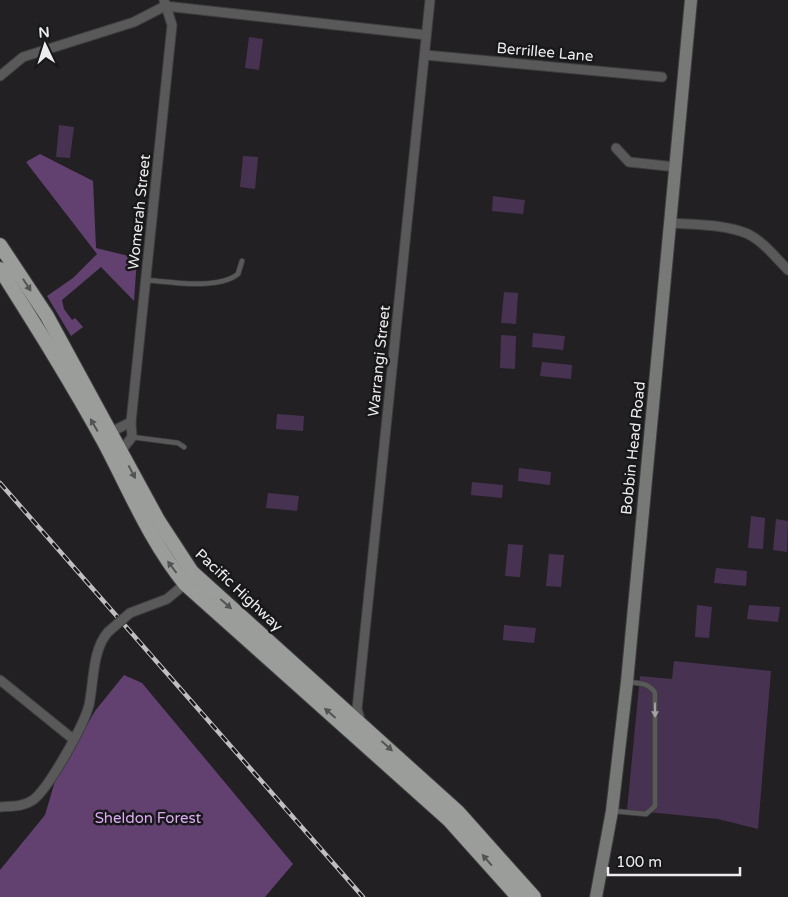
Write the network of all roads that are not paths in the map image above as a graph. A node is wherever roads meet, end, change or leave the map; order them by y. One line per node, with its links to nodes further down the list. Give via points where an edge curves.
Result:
1 (430, 0): 4 (street, Warrangi Street)
2 (691, 0): 9 (main road, Bobbin Head Road)
3 (164, 3): 4 (street); 6 (street, via 134,22 23,57); 15 (street, Womerah Street, via 172,25)
4 (426, 35): 5 (street, Warrangi Street)
5 (425, 55): 7 (street, Berrillee Lane); 24 (street, Warrangi Street, via 358,709)
6 (0, 76)
7 (662, 77)
8 (616, 148): 9 (street, via 629,162)
9 (676, 167): 10 (main road, Bobbin Head Road)
10 (671, 223): 14 (street, via 747,234 767,248); 23 (main road, Bobbin Head Road)
11 (0, 244): 17 (highway, Pacific Highway, one-way to 17, via 47,316)
12 (242, 261): 15 (lane, via 238,274 226,281)
13 (0, 269): 21 (highway, Pacific Highway, one-way to 13, via 146,526 104,442 36,324)
14 (788, 270)
15 (146, 280): 16 (street, Womerah Street)
16 (131, 422): 17 (street); 18 (street, Womerah Street)
17 (111, 432): 20 (highway, Pacific Highway)
18 (132, 437): 19 (lane, via 178,443); 20 (street)
19 (184, 447)
20 (121, 451): 24 (highway, Pacific Highway, one-way to 24, via 158,520 192,572)
21 (185, 584): 25 (street, bridge, via 167,599 130,613 108,632 99,645 84,722); 28 (highway, Pacific Highway, one-way to 21, via 449,820)
22 (0, 680): 25 (street)
23 (627, 682): 27 (main road, Bobbin Head Road); 27 (lane, one-way to 27, via 644,684 655,693 656,806 646,814)
24 (361, 724): 29 (highway, Pacific Highway, one-way to 29, via 458,812)
25 (73, 739): 26 (street, via 40,793 25,804)
26 (0, 807)
27 (612, 811): 30 (main road, Bobbin Head Road)
28 (518, 897)
29 (534, 897)
30 (596, 897)

